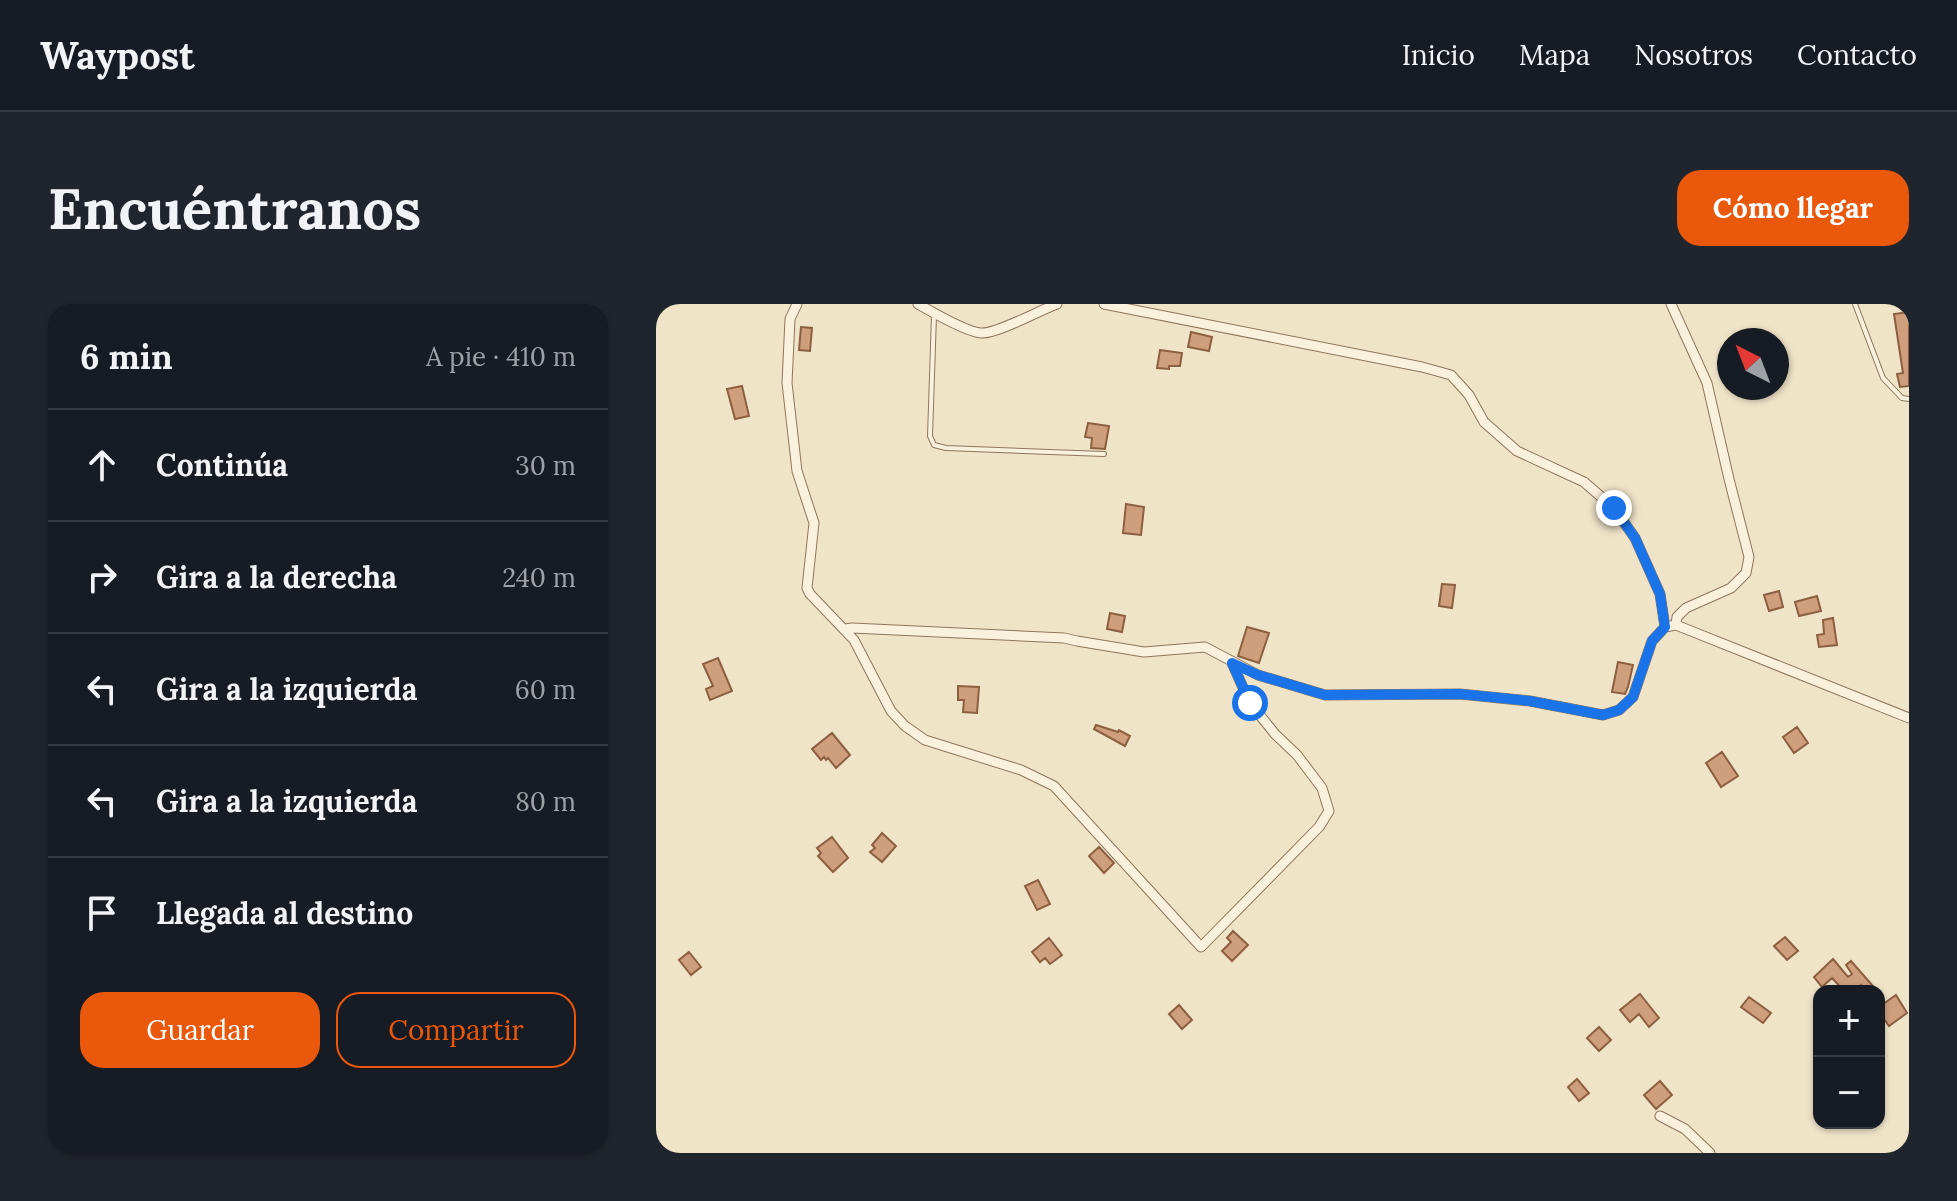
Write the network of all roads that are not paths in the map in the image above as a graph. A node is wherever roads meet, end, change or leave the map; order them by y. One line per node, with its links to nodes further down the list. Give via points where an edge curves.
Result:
1 (797, 304): 12 (street, via 790,319 787,383 797,471 814,523 807,588)
2 (918, 304): 7 (street)
3 (1057, 304): 7 (street, via 981,333)
4 (1104, 304): 11 (street, via 1451,375 1484,422 1517,451 1584,482 1614,508 1635,538 1660,594)
5 (1671, 304): 10 (street, via 1707,383 1749,557 1746,573 1731,588 1686,608)
6 (1855, 304): 8 (lane, via 1883,378)
7 (934, 313): 9 (lane, via 934,445)
8 (1909, 399)
9 (1104, 454)
10 (1676, 625): 11 (street); 14 (street)
11 (1665, 627): 13 (street, via 1652,641 1633,697 1603,715 1460,694 1325,695)
12 (845, 629): 13 (street, via 1064,638 1144,652 1205,647); 13 (street, via 891,711 905,726 925,740 1054,786 1201,947 1329,811 1322,788 1250,703)
13 (1232, 663)
14 (1909, 718)
15 (1660, 1116): 16 (street, via 1685,1129)
16 (1710, 1153)

